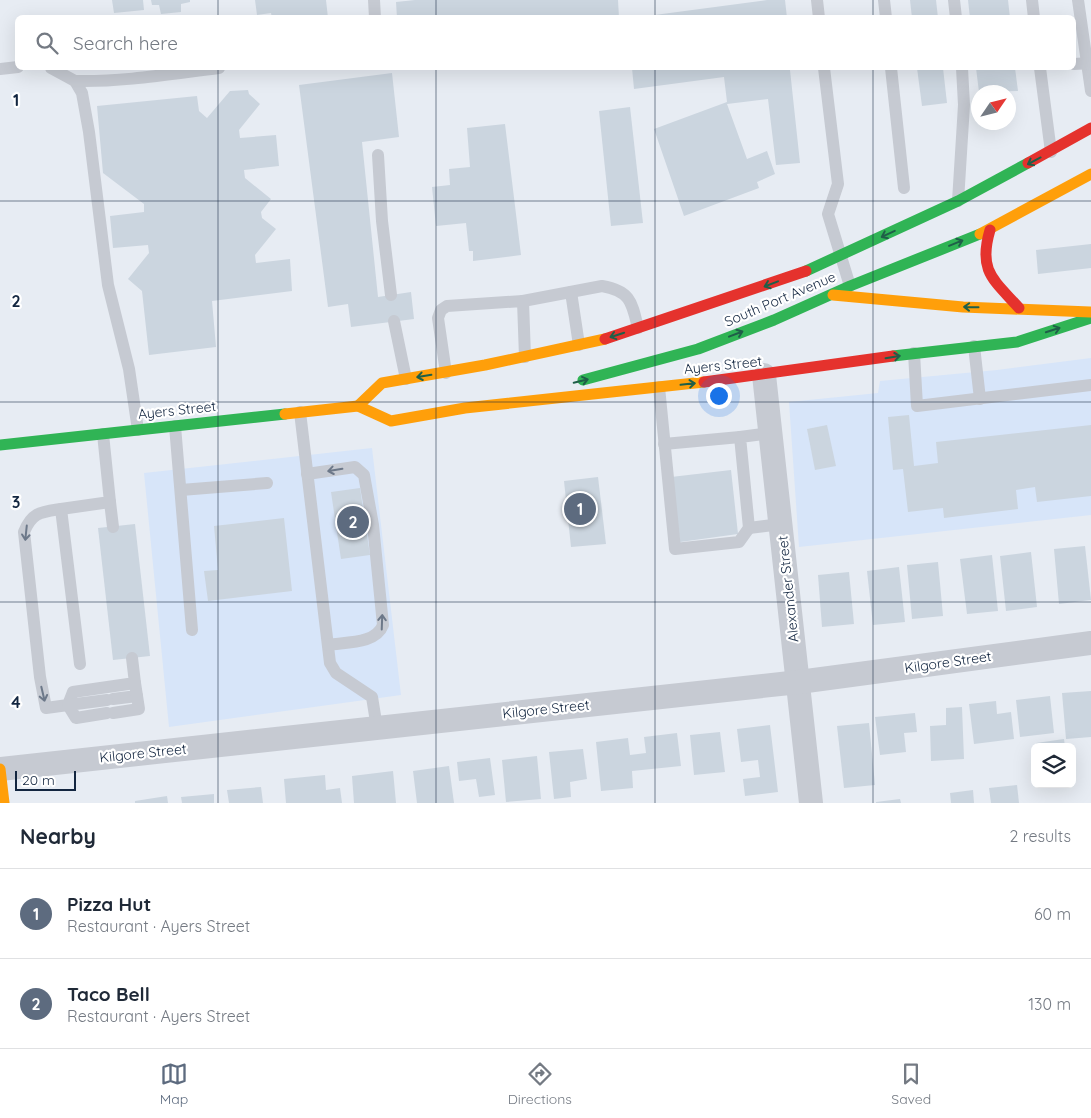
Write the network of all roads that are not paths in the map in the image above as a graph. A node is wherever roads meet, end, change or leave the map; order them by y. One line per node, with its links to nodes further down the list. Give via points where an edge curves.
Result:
1 (374, 0): 7 (lane)
2 (816, 0): 8 (lane)
3 (884, 0): 9 (lane)
4 (954, 0): 10 (lane)
5 (1032, 0): 11 (lane)
6 (1078, 0): 12 (lane)
7 (375, 15)
8 (818, 15)
9 (886, 15)
10 (956, 15)
11 (1034, 15)
12 (1090, 63): 13 (lane); 23 (lane)
13 (1076, 64)
14 (15, 66): 15 (lane)
15 (0, 69)
16 (55, 70): 22 (lane)
17 (206, 70): 22 (lane, via 111,82)
18 (824, 70): 31 (lane, via 838,184 828,214)
19 (891, 70): 28 (lane)
20 (962, 70): 29 (lane, via 964,105)
21 (1040, 70): 25 (lane)
22 (75, 81): 56 (lane, via 82,93 108,285 130,369)
23 (1091, 91)
24 (1091, 128): 25 (main road, South Port Avenue)
25 (1052, 152): 29 (main road, South Port Avenue, one-way to 29)
26 (378, 155): 35 (lane)
27 (1091, 174): 30 (main road, South Port Avenue)
28 (904, 188)
29 (958, 202): 31 (main road, South Port Avenue, one-way to 31)
30 (990, 230): 32 (main road, South Port Avenue, one-way to 30); 37 (main road, via 984,264)
31 (841, 256): 32 (lane); 41 (main road, South Port Avenue, one-way to 41, via 763,288)
32 (850, 286): 34 (main road, South Port Avenue)
33 (571, 292): 36 (lane); 41 (lane, via 602,286 615,288 632,304); 42 (lane)
34 (830, 294): 37 (main road, one-way to 34, via 963,307); 53 (main road, South Port Avenue, one-way to 34, via 698,349)
35 (391, 295)
36 (523, 301): 45 (lane); 46 (lane, via 448,306 441,310 438,318)
37 (1019, 308): 38 (main road)
38 (1091, 312)
39 (1091, 318): 43 (main road, Ayers Street, one-way to 39, via 1017,342)
40 (394, 321): 48 (lane)
41 (638, 328): 42 (main road, one-way to 42)
42 (578, 346): 45 (main road)
43 (974, 346): 44 (main road, Ayers Street); 51 (lane)
44 (914, 353): 47 (main road, Ayers Street, one-way to 44); 51 (lane, via 917,406)
45 (525, 357): 46 (main road)
46 (446, 373): 48 (main road, one-way to 48)
47 (764, 375): 50 (main road, Ayers Street, one-way to 47); 57 (street, Alexander Street)
48 (406, 379): 52 (main road, via 382,382)
49 (1091, 385): 51 (lane)
50 (659, 387): 53 (main road, Ayers Street); 60 (lane)
51 (980, 399)
52 (358, 406): 53 (main road, Ayers Street, via 391,421); 54 (main road, Ayers Street)
53 (465, 408)
54 (300, 412): 55 (main road, Ayers Street); 62 (lane)
55 (175, 426): 56 (main road, Ayers Street); 64 (lane)
56 (138, 430): 58 (main road, Ayers Street)
57 (771, 433): 59 (lane); 67 (street, Alexander Street)
58 (103, 434): 61 (main road, Ayers Street); 65 (lane)
59 (740, 437): 60 (lane); 69 (lane)
60 (664, 444): 69 (lane, via 675,549 739,542)
61 (0, 445)
62 (307, 474): 72 (lane); 72 (lane, one-way to 62, via 372,638 380,633 383,625 373,525 364,475 355,467)
63 (267, 482): 64 (lane)
64 (180, 490): 70 (lane)
65 (110, 502): 66 (lane); 68 (lane)
66 (61, 509): 74 (lane); 78 (lane, one-way to 78, via 41,512 29,520 24,532 46,708)
67 (781, 524): 69 (lane); 75 (street, Alexander Street)
68 (113, 527)
69 (749, 528)
70 (192, 630)
71 (1091, 643): 75 (street, Kilgore Street)
72 (328, 645): 79 (lane, via 330,663 336,673 372,697)
73 (132, 658): 76 (lane)
74 (80, 664)
75 (799, 682): 79 (street, Kilgore Street); 82 (street, Alexander Street)
76 (135, 683): 77 (lane); 78 (lane, via 73,692)
77 (137, 696): 78 (lane); 78 (lane, via 140,709 76,718)
78 (68, 705)
79 (377, 728): 80 (street, Kilgore Street)
80 (0, 769): 81 (main road)
81 (4, 803)
82 (811, 803)

